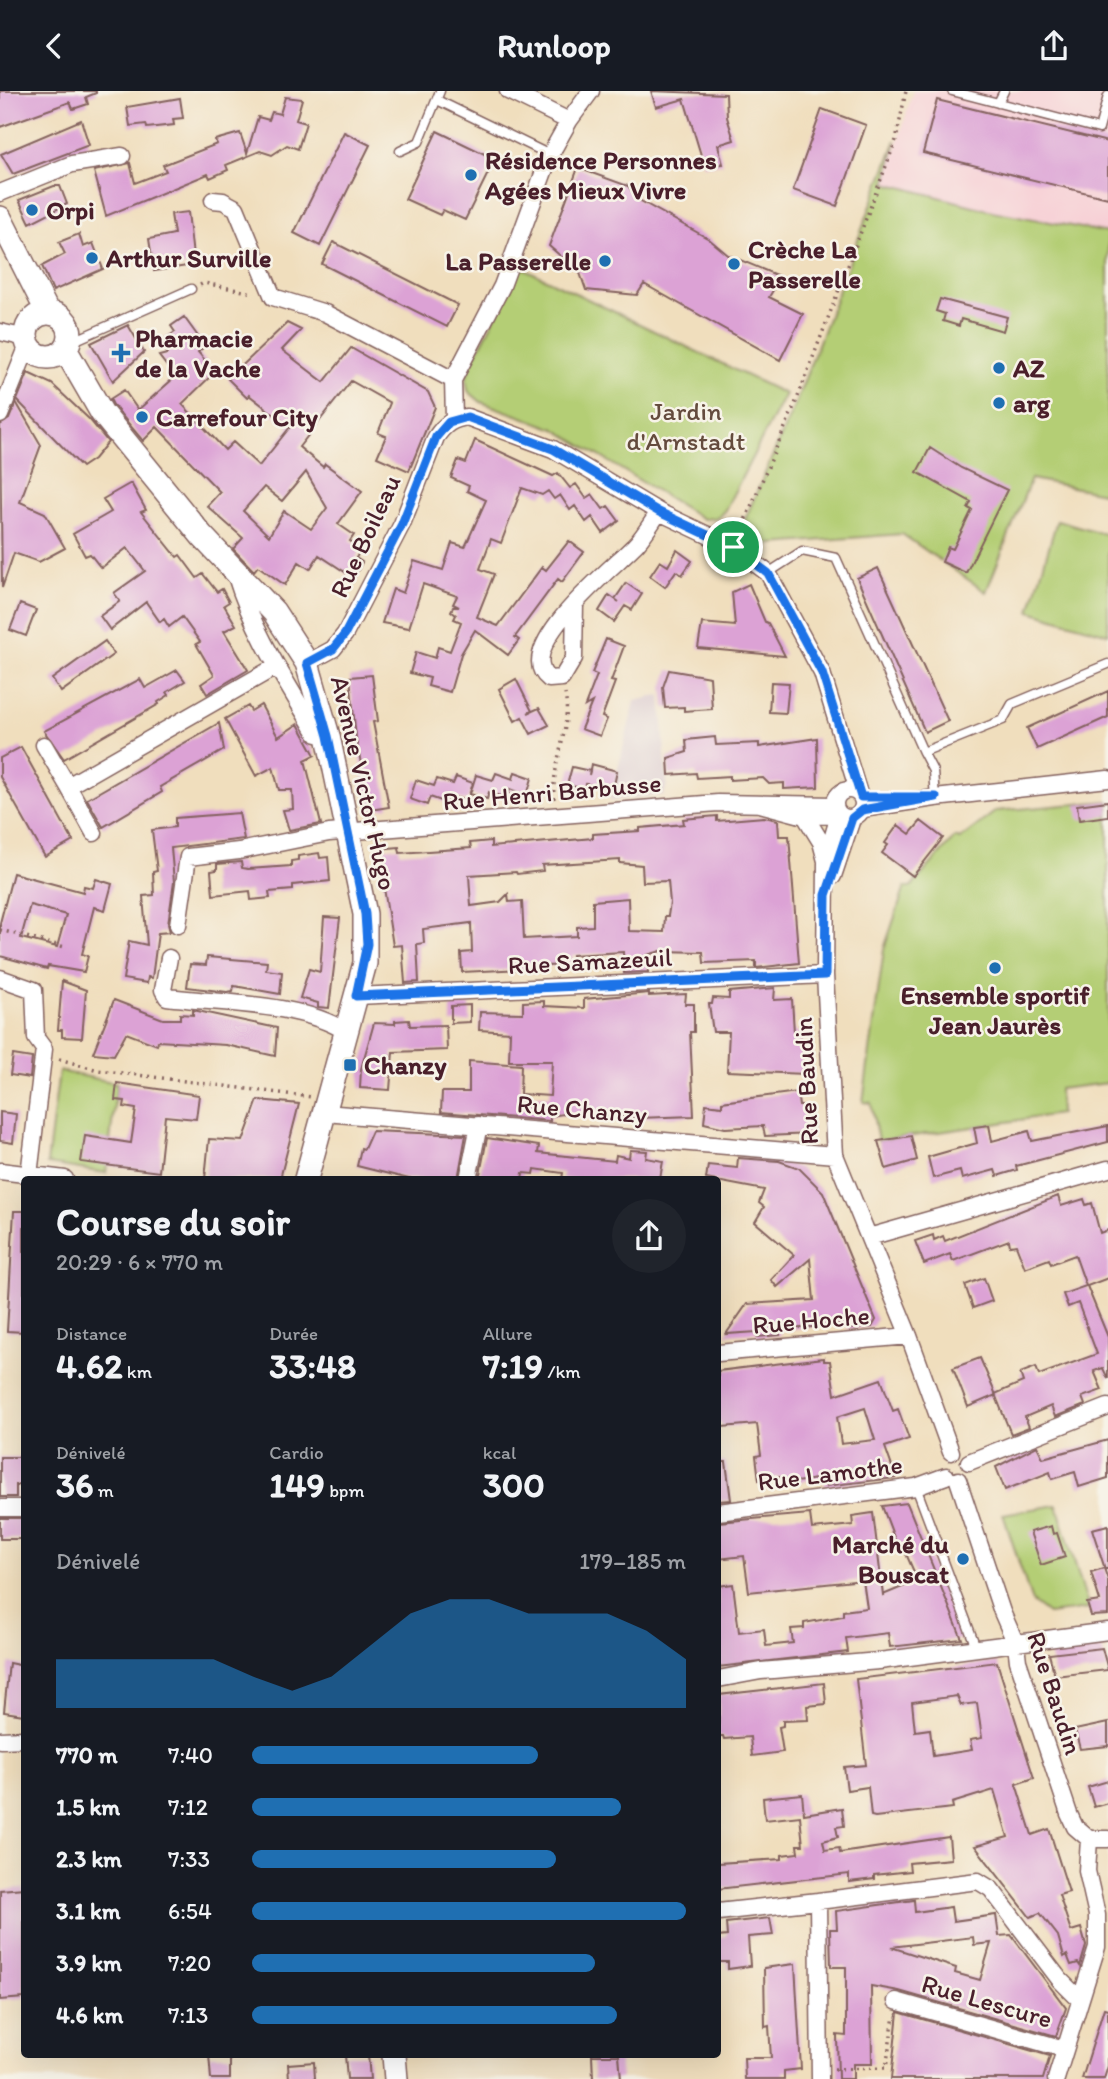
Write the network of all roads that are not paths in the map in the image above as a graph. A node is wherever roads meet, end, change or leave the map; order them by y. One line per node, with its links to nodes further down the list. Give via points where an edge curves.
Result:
1 (508, 91): 8 (street)
2 (591, 91): 8 (street)
3 (952, 91): 7 (lane)
4 (1004, 91): 7 (lane)
5 (439, 95): 9 (lane, via 419,142); 10 (lane)
6 (1108, 96): 7 (lane, via 1099,129)
7 (999, 103)
8 (569, 121): 10 (street)
9 (400, 151)
10 (550, 155): 20 (street, via 502,286)
11 (122, 156): 12 (street, via 72,164)
12 (0, 193)
13 (213, 200): 20 (street, via 236,208 273,297 325,313)
14 (0, 218): 16 (street)
15 (191, 289): 19 (lane)
16 (48, 313): 18 (street, via 29,323); 19 (street, via 66,323)
17 (0, 332): 18 (street)
18 (27, 341): 19 (street, via 45,357); 21 (street)
19 (67, 346): 24 (street, Avenue Victor Hugo, via 102,413)
20 (453, 380): 22 (street)
21 (0, 415)
22 (454, 419): 23 (street, via 467,417 553,449); 27 (street, Rue Boileau, via 436,437 402,524 345,634 333,649)
23 (659, 512): 25 (street, via 733,547); 26 (street, via 637,543)
24 (233, 567): 27 (street, Avenue Victor Hugo, via 274,612); 29 (street, via 243,599)
25 (768, 573): 32 (lane, via 802,551 836,558); 37 (street, via 822,673 846,750)
26 (575, 603): 26 (street, via 554,630 540,660 544,675 556,681 574,658)
27 (307, 663): 30 (street, Avenue Victor Hugo)
28 (1108, 664): 32 (lane, via 1012,704 1003,720)
29 (277, 666): 30 (street, via 317,734); 34 (street)
30 (328, 736): 39 (street, Avenue Victor Hugo)
31 (44, 744): 34 (street)
32 (923, 751): 35 (lane, via 933,771)
33 (1108, 779): 35 (street)
34 (68, 786): 40 (street)
35 (936, 797): 37 (street)
36 (760, 804): 37 (street, Rue Henri Barbusse); 38 (street, Rue Henri Barbusse); 39 (street, Rue Henri Barbusse, via 718,803)
37 (850, 804): 38 (street, Rue Henri Barbusse); 41 (street, Rue Baudin); 42 (street, Rue Baudin)
38 (805, 816): 41 (street)
39 (347, 832): 43 (street, Rue Henri Barbusse, via 188,857); 47 (street, Avenue Victor Hugo, via 367,930)
40 (94, 833)
41 (827, 861): 42 (street, Rue Baudin)
42 (826, 895): 45 (street, Rue Baudin)
43 (178, 925)
44 (169, 958): 48 (street, via 163,990 167,997 245,1003 331,1022)
45 (825, 975): 47 (street, Rue Samazeuil); 51 (street, Rue Baudin)
46 (0, 978): 54 (street, via 34,990 34,1027 44,1055)
47 (356, 996): 48 (street, Avenue Victor Hugo)
48 (347, 1032): 49 (street, Avenue Victor Hugo)
49 (327, 1106): 50 (street, Rue Chanzy); 56 (street, Avenue Victor Hugo)
50 (479, 1125): 51 (street, Rue Chanzy); 57 (street)
51 (835, 1154): 58 (street, Rue Baudin)
52 (1108, 1169): 58 (street)
53 (0, 1171): 54 (street)
54 (29, 1175): 55 (street)
55 (38, 1176)
56 (307, 1176)
57 (469, 1176)
58 (869, 1237): 59 (street, Rue Baudin)
59 (909, 1336): 60 (street, Rue Hoche); 62 (street, Rue Baudin)
60 (721, 1353)
61 (1108, 1407): 63 (street)
62 (951, 1452): 63 (street, via 962,1453); 64 (street, via 942,1463)
63 (969, 1462): 64 (street, via 966,1475)
64 (952, 1478): 65 (street, Rue Lamothe); 70 (street, Rue Baudin)
65 (916, 1487): 68 (street, Rue Lamothe); 71 (lane)
66 (0, 1508): 67 (street)
67 (21, 1508)
68 (721, 1512)
69 (1108, 1631): 70 (street)
70 (1016, 1644): 71 (street); 75 (street, Rue Baudin, via 1069,1814)
71 (977, 1650): 72 (street)
72 (721, 1678)
73 (21, 1739): 74 (street)
74 (0, 1740)
75 (1089, 1839): 76 (street); 80 (street, via 1087,1871 1097,1915 1097,1947)
76 (1108, 1839)
77 (818, 1901): 78 (street); 80 (street, via 978,1881 991,1889); 83 (street)
78 (721, 1912)
79 (896, 2000): 81 (street, Rue Lescure)
80 (1080, 2000): 81 (street)
81 (1064, 2049): 85 (street)
82 (394, 2058): 84 (street)
83 (820, 2074)
84 (396, 2079)
85 (1056, 2079)

